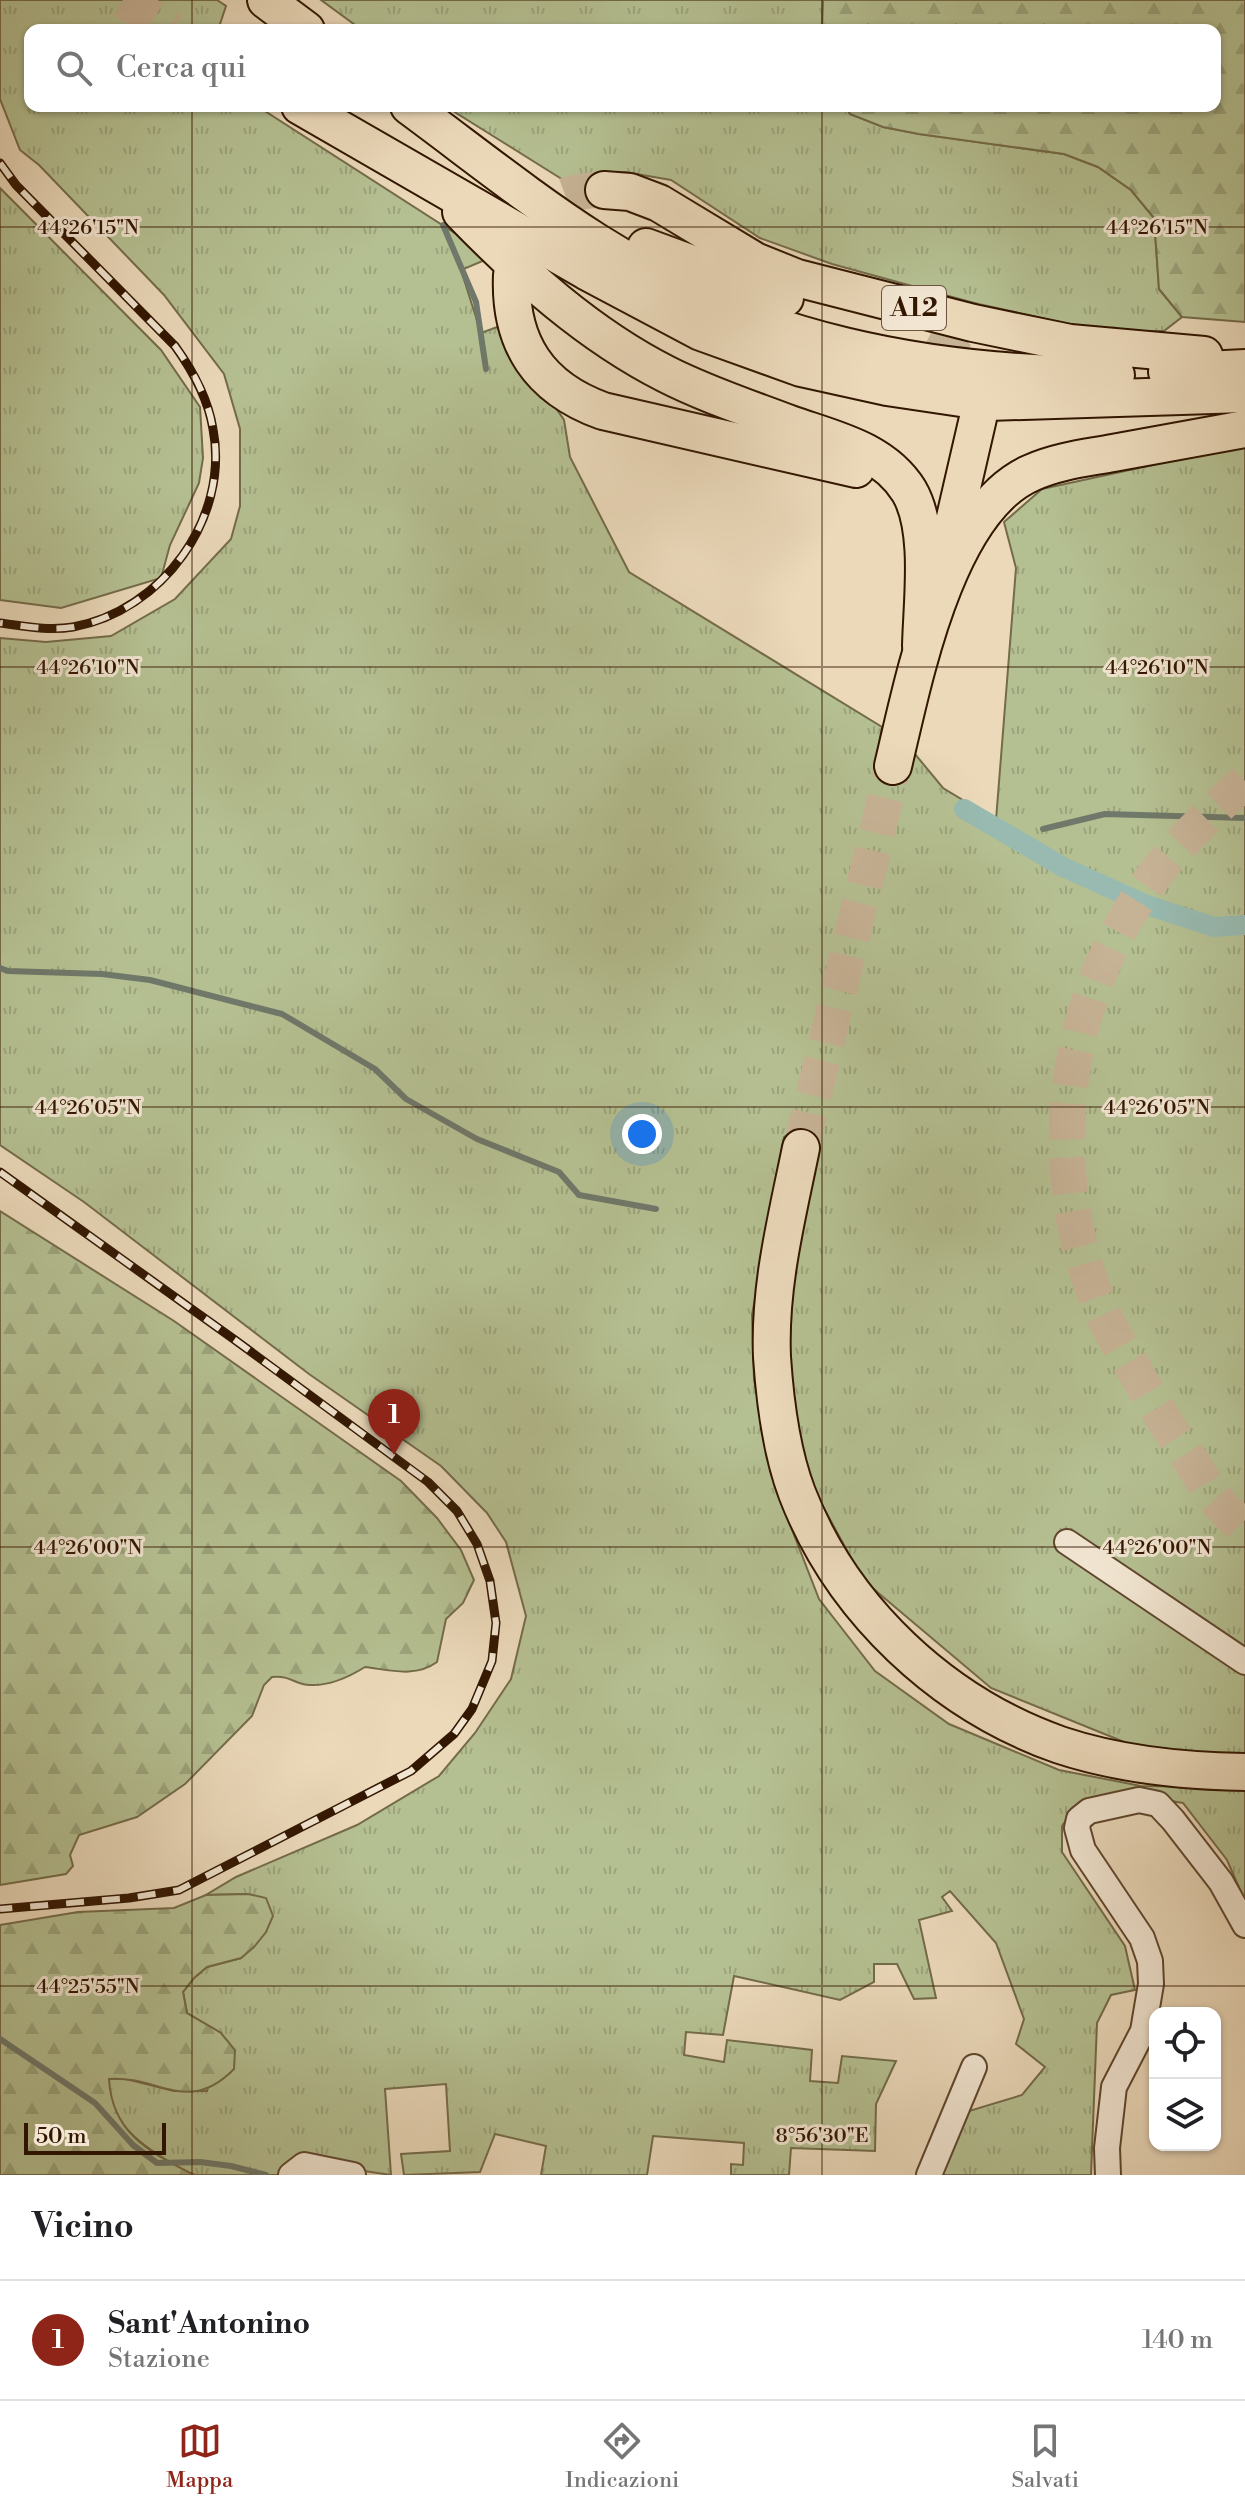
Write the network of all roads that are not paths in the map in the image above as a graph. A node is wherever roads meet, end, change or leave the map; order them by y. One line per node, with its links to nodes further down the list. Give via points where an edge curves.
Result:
1 (266, 0): 2 (highway)
2 (298, 24)
3 (311, 112): 6 (highway)
4 (417, 112): 11 (highway, via 628,260 732,311 811,338 892,358 985,370 1094,375)
5 (425, 112): 9 (highway, via 653,252 783,298)
6 (430, 179): 12 (highway, via 701,332 801,368 988,402); 15 (highway, via 501,254 621,348 707,393 838,440 891,469 910,492 920,520)
7 (604, 190): 10 (highway, A12, via 645,197 755,261 797,278 1070,343)
8 (512, 275): 15 (highway, via 512,308 525,348 543,374 569,396 603,411 859,470 882,485 901,508)
9 (929, 337)
10 (1245, 358)
11 (1245, 368)
12 (1245, 394)
13 (978, 418): 16 (highway)
14 (1245, 429): 16 (highway, via 1063,462 1028,474 981,515)
15 (922, 570): 17 (highway)
16 (937, 605): 17 (highway)
17 (921, 646): 18 (highway)
18 (893, 766)
19 (801, 1148): 22 (highway, via 778,1258 772,1323 776,1400 797,1492 853,1593 927,1670 1025,1731 1111,1759)
20 (1067, 1542): 21 (street)
21 (1245, 1662)
22 (1245, 1772)
23 (1245, 1925): 28 (street, via 1221,1882 1158,1804 1139,1800 1089,1811 1079,1819 1083,1850 1142,1938 1150,1961 1143,2031 1114,2087)
24 (974, 2067): 27 (street)
25 (298, 2170): 26 (street)
26 (353, 2175)
27 (929, 2175)
28 (1108, 2175)

